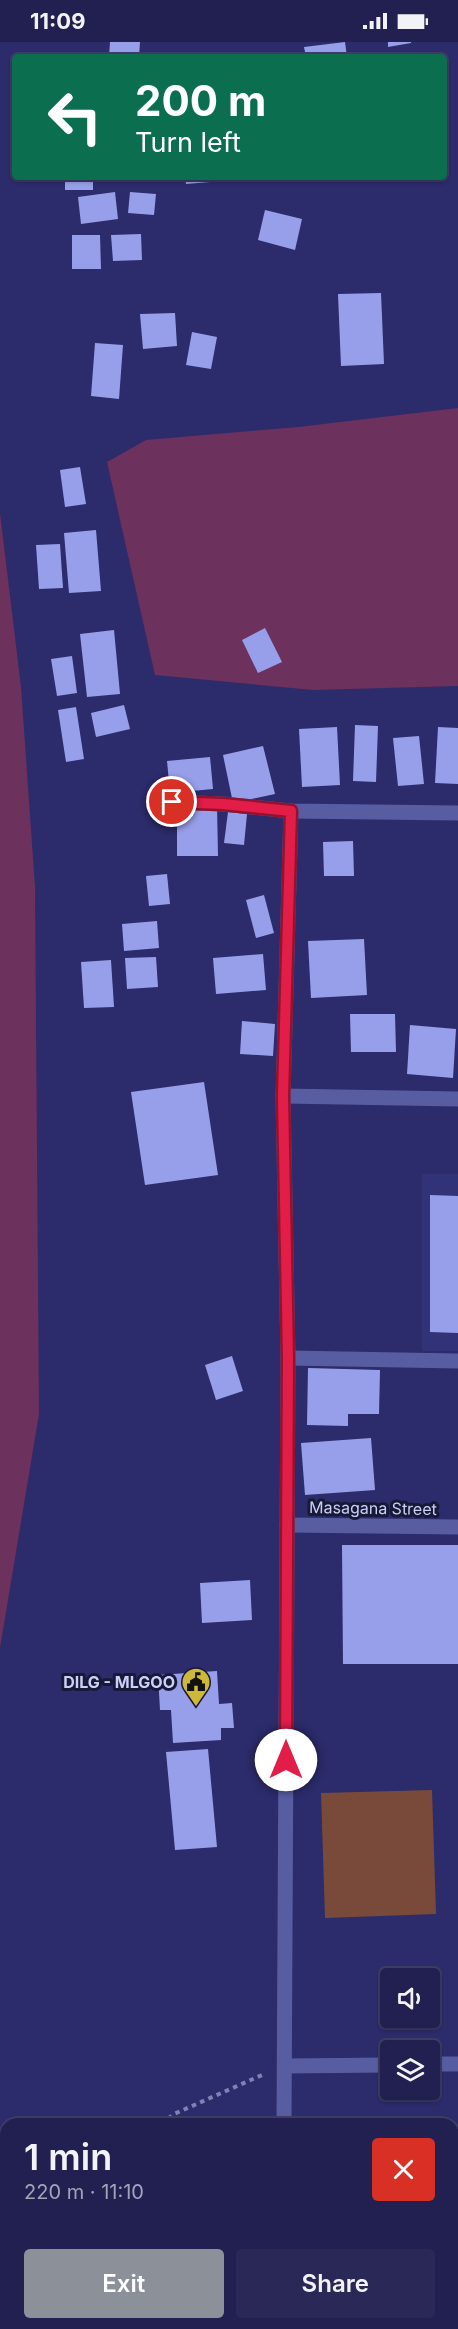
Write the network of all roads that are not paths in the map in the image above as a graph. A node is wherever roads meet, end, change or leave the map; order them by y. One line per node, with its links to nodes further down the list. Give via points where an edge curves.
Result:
1 (172, 802): 2 (street)
2 (291, 811): 3 (street); 4 (street)
3 (458, 813)
4 (283, 1096): 5 (street); 6 (street)
5 (458, 1099)
6 (288, 1358): 7 (street); 8 (street)
7 (458, 1361)
8 (287, 1525): 9 (street, Masagana Street); 13 (street)
9 (458, 1527)
10 (440, 2064): 11 (street)
11 (458, 2064)
12 (380, 2065): 13 (street)
13 (285, 2066): 14 (street)
14 (284, 2118)

